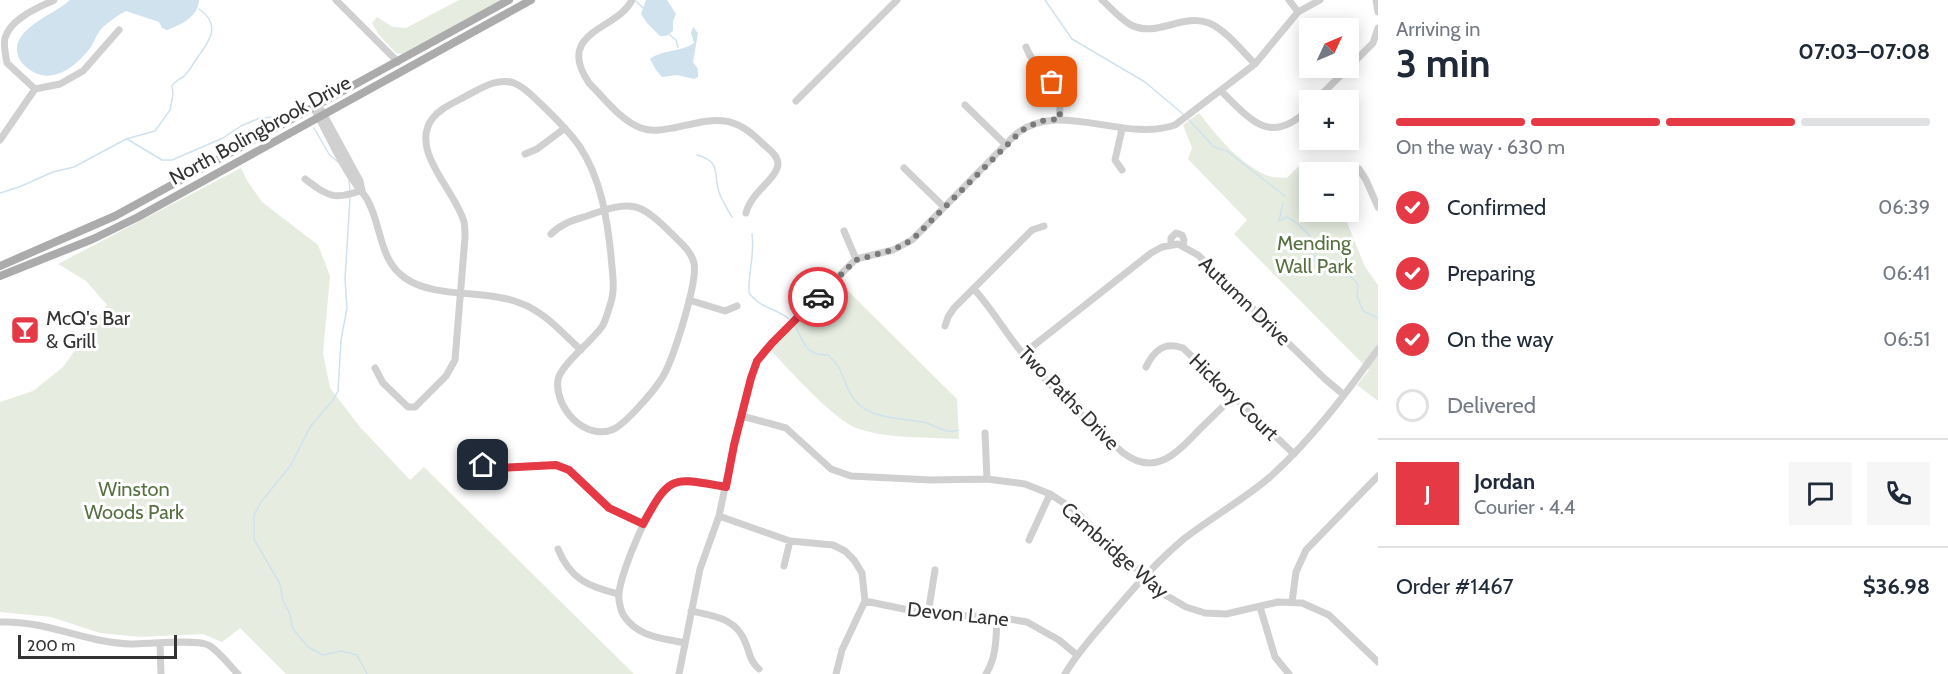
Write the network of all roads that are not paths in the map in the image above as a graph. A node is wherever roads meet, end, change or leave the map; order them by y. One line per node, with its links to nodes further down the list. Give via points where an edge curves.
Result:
1 (54, 0): 18 (street, via 22,18 5,39 7,63)
2 (336, 0): 16 (street)
3 (509, 0): 16 (main road, North Bolingbrook Drive)
4 (531, 0): 24 (main road, North Bolingbrook Drive)
5 (632, 0): 40 (street, via 623,12 586,38 580,55 584,76 627,121 642,128 658,130 719,120 749,130 775,155 778,163 774,175 750,201)
6 (897, 0): 21 (street)
7 (1102, 0): 17 (street, via 1122,19 1148,30 1194,20 1208,23)
8 (1289, 0): 11 (street)
9 (1320, 0): 11 (street)
10 (1376, 0): 12 (street)
11 (1298, 12): 17 (street)
12 (1378, 12)
13 (1378, 28): 19 (street, via 1373,43)
14 (119, 30): 18 (street, via 83,71 60,84)
15 (1026, 47): 26 (street, via 1030,59 1052,82 1059,96)
16 (398, 62): 23 (main road, North Bolingbrook Drive)
17 (1255, 64): 20 (street)
18 (35, 89): 29 (street)
19 (1326, 90)
20 (1221, 91): 25 (street, via 1255,122 1270,128 1290,124); 28 (street, via 1174,125 1160,130)
21 (796, 101)
22 (965, 105): 30 (street)
23 (316, 106): 24 (street); 47 (main road, North Bolingbrook Drive, via 115,216)
24 (321, 114): 36 (street, via 355,184); 48 (main road, North Bolingbrook Drive, via 129,221)
25 (1299, 117)
26 (1060, 119): 28 (street); 30 (street, via 1031,124)
27 (565, 128): 31 (street); 39 (street, via 581,148); 50 (street, via 525,88 512,82 483,87 441,110 431,120 424,136 427,152 463,220)
28 (1122, 129): 34 (street, via 1115,160)
29 (0, 140)
30 (1006, 145): 37 (street)
31 (525, 154)
32 (904, 168): 37 (street)
33 (1359, 169): 38 (street)
34 (1122, 171)
35 (305, 179): 36 (street, via 332,196)
36 (362, 190): 50 (street, via 386,256 400,274 427,288)
37 (944, 207): 46 (street, via 900,248)
38 (1378, 207)
39 (606, 209): 43 (street, via 560,225); 51 (street, via 623,205 653,214 688,250 694,263 694,278); 55 (street, via 612,302 603,325)
40 (746, 213)
41 (1044, 226): 49 (street, via 1032,230)
42 (844, 231): 46 (street)
43 (551, 234)
44 (1171, 245): 45 (street, Autumn Drive); 45 (street, via 1176,233 1182,235); 56 (street, via 1151,253)
45 (1183, 246): 60 (street, Autumn Drive, via 1198,255)
46 (856, 260): 61 (street, via 761,355)
47 (0, 266)
48 (0, 276)
49 (974, 289): 53 (street, via 951,312); 56 (street, Two Paths Drive)
50 (461, 292): 55 (street, via 520,303 543,315); 58 (street, via 455,360 446,376 415,407 408,407 391,391)
51 (688, 300): 52 (street, via 725,311); 55 (street, via 662,380 614,429 585,428 565,410 558,392 558,376)
52 (737, 306)
53 (945, 326)
54 (1378, 349): 60 (street)
55 (581, 350)
56 (1023, 354): 59 (street, Two Paths Drive, via 1135,461 1157,462 1174,456)
57 (1146, 367): 59 (street, Hickory Court, via 1159,349 1180,346)
58 (375, 368)
59 (1233, 395): 63 (street, Hickory Court)
60 (1344, 395): 63 (street)
61 (742, 416): 66 (street, Cambridge Way, via 786,428 831,469 852,476); 67 (street)
62 (985, 433): 66 (street)
63 (1294, 454): 76 (street, via 1251,493 1170,550)
64 (483, 465): 70 (street, via 556,465 569,470 609,508)
65 (1378, 476): 79 (street, via 1306,550 1296,572)
66 (987, 479): 68 (street, Cambridge Way, via 1025,484)
67 (726, 487): 69 (street); 70 (street, via 692,481 672,484 660,493)
68 (1050, 494): 71 (street); 76 (street, Cambridge Way, via 1073,508)
69 (719, 516): 72 (street); 81 (street, via 702,560)
70 (643, 524): 77 (street)
71 (1029, 540)
72 (790, 541): 74 (street); 78 (street, via 833,545 845,551 862,573)
73 (558, 549): 77 (street, via 564,564 580,580)
74 (784, 566)
75 (935, 570): 82 (street)
76 (1145, 577): 80 (street, Cambridge Way, via 1168,598 1194,610 1226,614); 87 (street)
77 (619, 594): 85 (street, via 622,615 640,632)
78 (865, 601): 82 (street, Devon Lane); 93 (street, via 842,650)
79 (1292, 602): 80 (street, Cambridge Way); 88 (street, Cambridge Way, via 1329,615)
80 (1260, 607): 96 (street, via 1275,657)
81 (691, 611): 85 (street); 89 (street, via 725,619 737,627 748,656)
82 (928, 614): 83 (street, Devon Lane)
83 (997, 617): 87 (street, Devon Lane, via 1027,622); 94 (street, via 996,648)
84 (0, 622): 86 (street, via 24,622 111,642)
85 (685, 643): 92 (street)
86 (160, 644): 90 (street); 91 (street, via 208,645)
87 (1077, 655): 95 (street)
88 (1378, 662)
89 (759, 669)
90 (161, 674)
91 (238, 674)
92 (679, 674)
93 (836, 674)
94 (986, 674)
95 (1065, 674)
96 (1289, 674)

